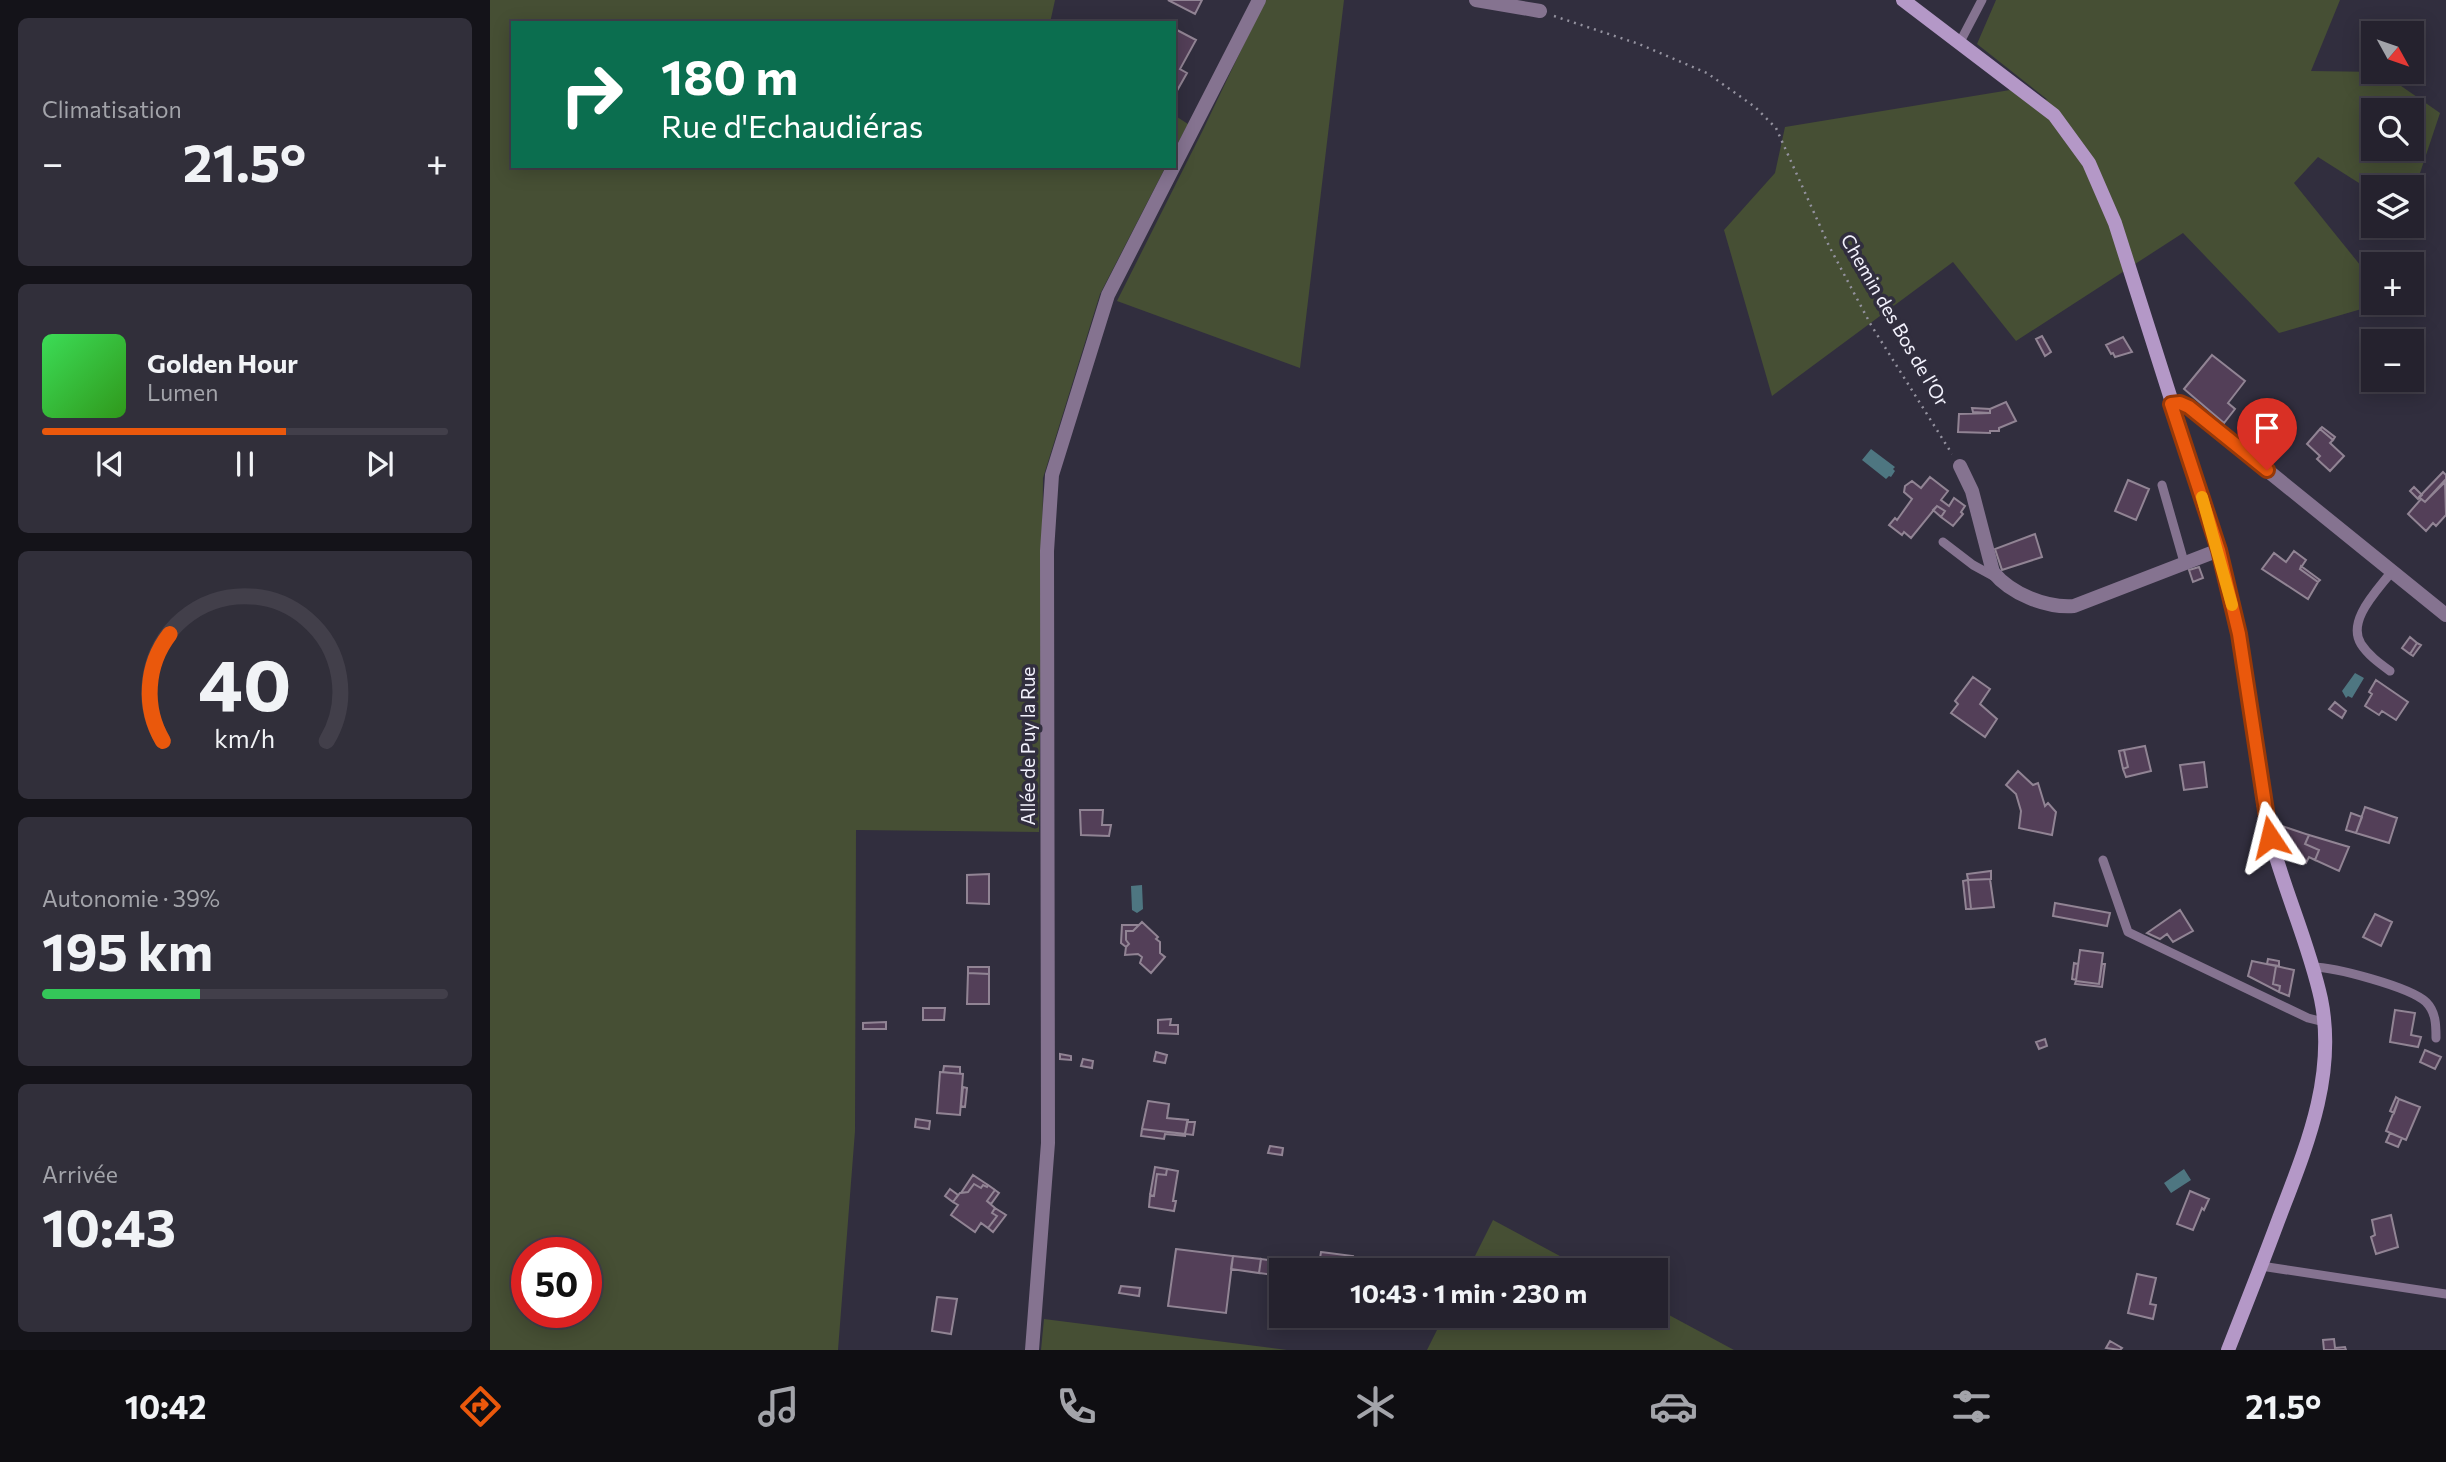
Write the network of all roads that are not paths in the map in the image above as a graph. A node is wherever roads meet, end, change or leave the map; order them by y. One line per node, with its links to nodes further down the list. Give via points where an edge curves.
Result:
1 (1259, 0): 7 (street, Allée de Puy la Rue)
2 (1476, 0): 5 (street)
3 (1903, 0): 6 (main road)
4 (1982, 0): 6 (lane)
5 (1540, 12)
6 (1960, 42): 9 (main road, via 2054,116 2089,163 2115,223)
7 (1176, 162)
8 (1173, 168): 25 (street, Allée de Puy la Rue, via 1108,295 1052,475 1047,551 1048,1143)
9 (2171, 404): 13 (main road); 15 (street, via 2189,407)
10 (1960, 466): 16 (street, via 1972,491 1987,555)
11 (2162, 485): 14 (lane)
12 (1943, 542): 16 (lane)
13 (2219, 550): 14 (street); 20 (main road, via 2239,634 2266,821)
14 (2184, 562): 16 (street, via 2074,606 2042,603)
15 (2392, 571): 17 (street); 18 (lane, via 2365,607 2356,632 2369,654)
16 (2000, 580)
17 (2446, 615)
18 (2389, 671)
19 (2103, 860): 21 (lane, via 2128,932)
20 (2312, 967): 21 (main road); 22 (lane, via 2342,971 2415,995 2433,1012)
21 (2324, 1022): 23 (main road, via 2324,1077 2310,1139)
22 (2436, 1038)
23 (2261, 1266): 24 (lane); 26 (main road)
24 (2446, 1294)
25 (1032, 1350)
26 (2228, 1350)

